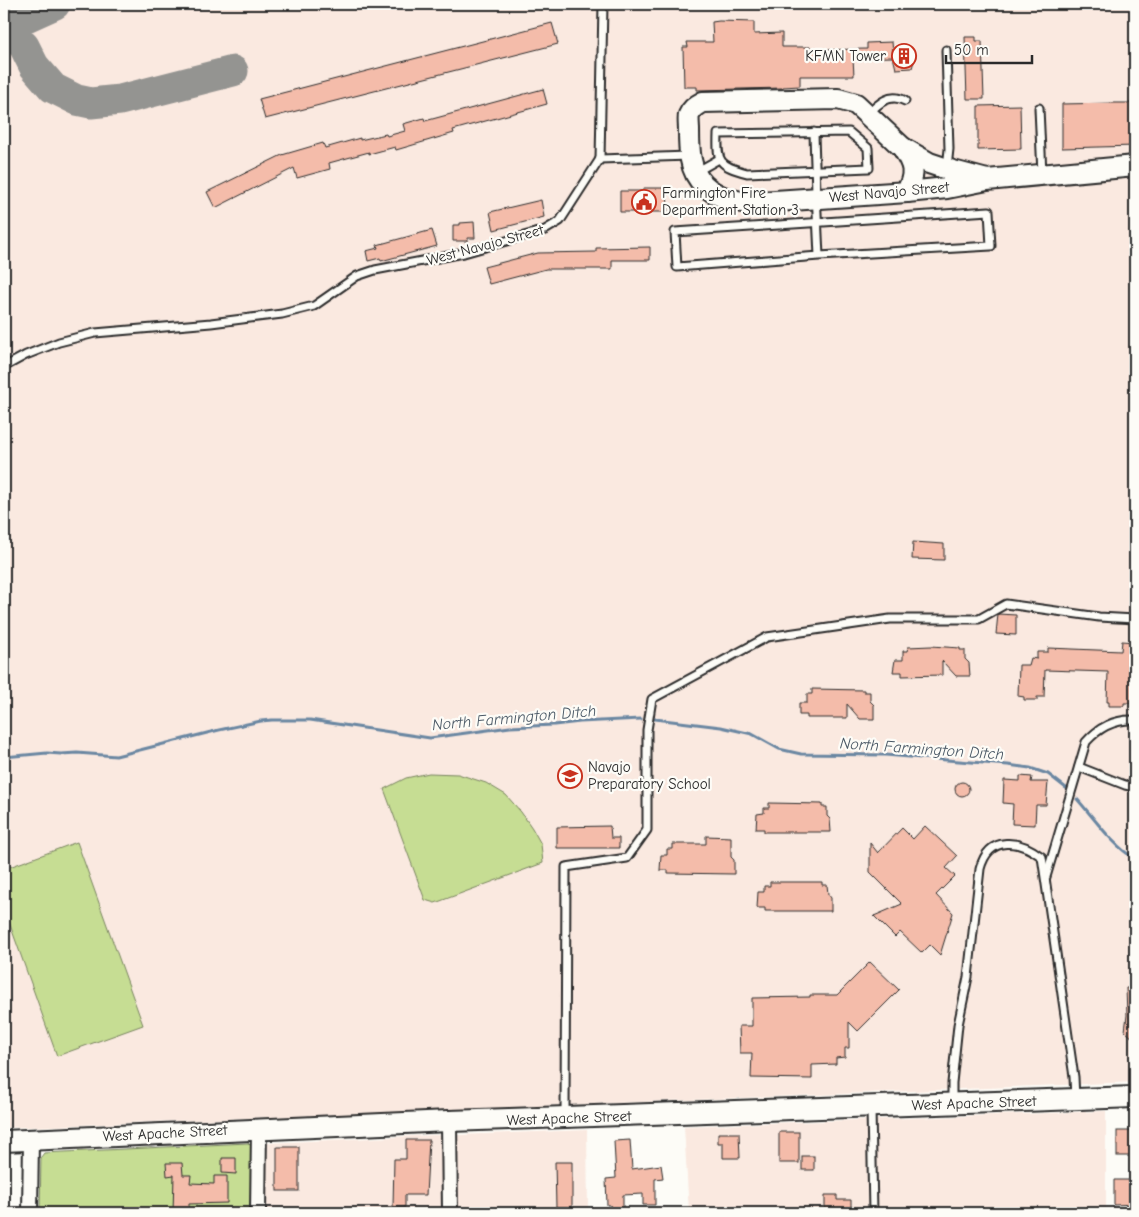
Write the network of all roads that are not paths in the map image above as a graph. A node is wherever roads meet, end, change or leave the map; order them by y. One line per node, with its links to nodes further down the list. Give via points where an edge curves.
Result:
1 (603, 4): 8 (lane)
2 (946, 50): 14 (lane)
3 (905, 101): 5 (lane, via 886,99)
4 (1039, 108): 13 (lane)
5 (868, 115): 7 (main road); 10 (main road, via 856,104 838,99 703,102 688,116)
6 (814, 132): 9 (lane, via 718,134); 12 (lane); 12 (lane, via 848,132 868,148 869,168)
7 (902, 148): 14 (main road, via 929,163); 15 (main road, via 913,170)
8 (600, 159): 10 (lane); 19 (lane, West Navajo Street, via 560,221 545,230 464,253 375,270 357,276 314,306 282,314 211,323 95,333 59,342)
9 (719, 159): 10 (lane); 12 (lane, via 730,168 747,173)
10 (692, 164): 16 (main road, West Navajo Street, via 703,184 728,200)
11 (1135, 166): 13 (main road)
12 (815, 170): 16 (lane)
13 (1042, 175): 14 (main road, via 987,180)
14 (947, 179): 15 (main road, West Navajo Street)
15 (907, 192): 16 (main road, West Navajo Street)
16 (816, 198): 17 (lane)
17 (817, 222): 18 (lane); 18 (lane, via 675,232 677,267); 18 (lane, via 989,211 991,246)
18 (819, 256)
19 (4, 367)
20 (1135, 619): 29 (lane, via 1006,604 978,619 890,618 767,637 652,699 647,730 648,830 627,858 566,867)
21 (1135, 720): 22 (lane, via 1109,724 1096,731 1086,742)
22 (1079, 766): 23 (lane); 24 (lane)
23 (1135, 787)
24 (1045, 879): 26 (lane); 27 (lane, via 1042,857 1019,844 1004,844 988,852 983,859 968,977 958,1026)
25 (1135, 1097): 26 (main road, West Apache Street)
26 (1075, 1099): 27 (main road, West Apache Street)
27 (952, 1103): 28 (main road, West Apache Street)
28 (871, 1106): 29 (main road, West Apache Street); 37 (lane)
29 (565, 1118): 30 (main road, West Apache Street)
30 (449, 1121): 31 (main road, West Apache Street); 36 (street)
31 (259, 1129): 32 (main road, West Apache Street); 35 (street)
32 (31, 1140): 33 (main road, West Apache Street); 34 (street)
33 (4, 1141)
34 (30, 1213)
35 (258, 1213)
36 (450, 1213)
37 (873, 1213)

